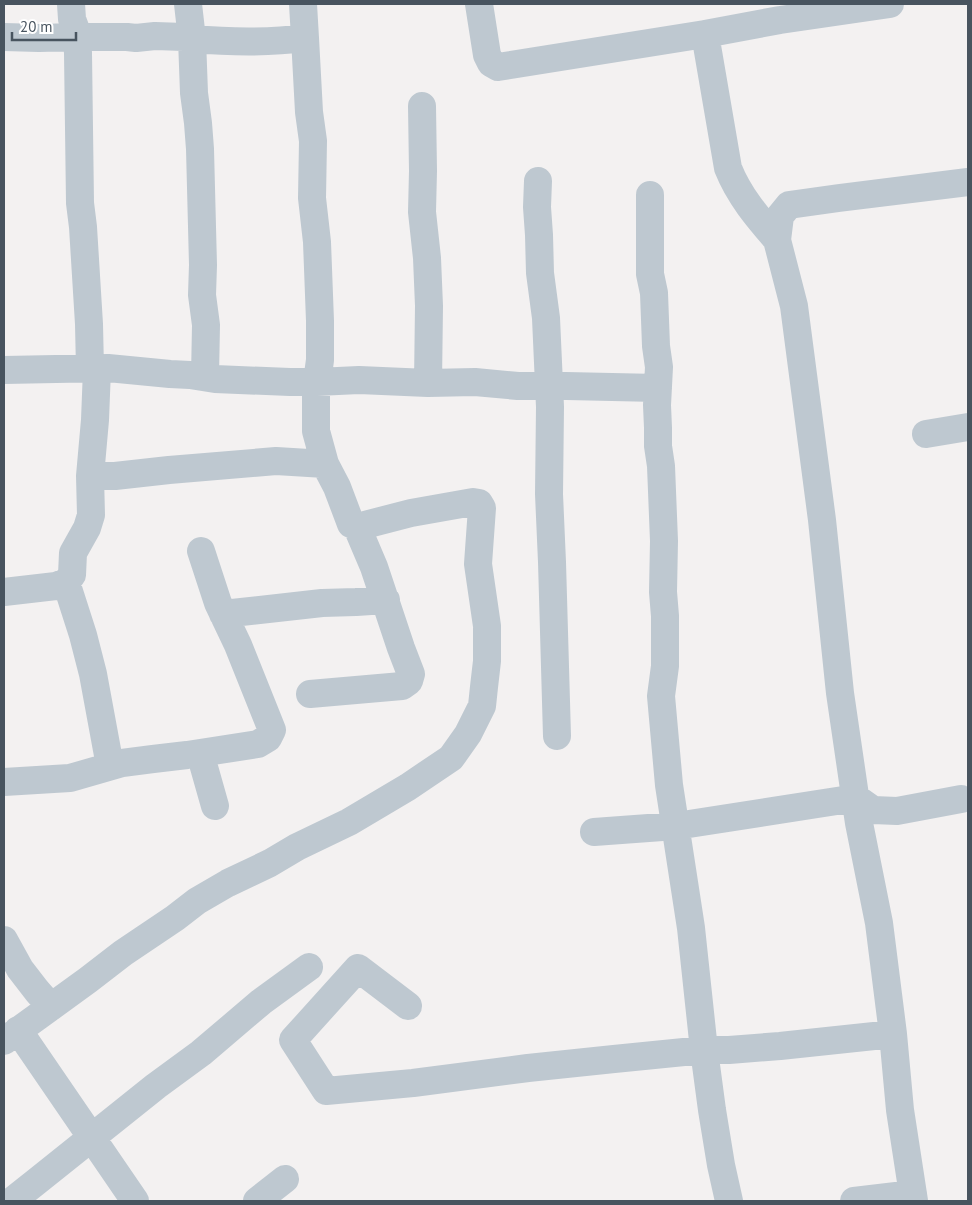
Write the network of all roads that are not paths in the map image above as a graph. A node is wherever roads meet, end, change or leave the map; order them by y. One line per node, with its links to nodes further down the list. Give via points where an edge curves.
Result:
1 (71, 4): 7 (street)
2 (188, 4): 10 (street)
3 (302, 4): 9 (street)
4 (479, 4): 6 (street, via 487,55 498,67)
5 (890, 4): 6 (street)
6 (705, 34): 15 (street, via 728,168 744,200)
7 (76, 36): 8 (street); 10 (street); 16 (street, via 80,194)
8 (4, 37)
9 (305, 38): 10 (street, via 262,42); 19 (street, via 313,141 312,198 320,321)
10 (192, 39): 18 (street, via 200,149)
11 (422, 106): 20 (street)
12 (538, 181): 21 (street, via 540,273)
13 (968, 182): 15 (street, via 789,205 780,216)
14 (650, 195): 22 (street, via 650,274 654,293)
15 (777, 240): 38 (street, via 794,306 821,511 840,694)
16 (93, 369): 17 (street); 18 (street); 26 (street, via 95,420)
17 (4, 370)
18 (205, 376): 19 (street)
19 (317, 382): 20 (street); 25 (street, via 316,432)
20 (428, 383): 21 (street, via 475,382)
21 (549, 387): 22 (street); 34 (street)
22 (658, 388): 41 (street, via 666,644 661,696)
23 (968, 427): 24 (street)
24 (926, 434)
25 (325, 464): 26 (street, via 276,461); 27 (street, via 351,524)
26 (90, 476): 29 (street, via 91,516 73,553 72,575)
27 (357, 527): 31 (street); 46 (street, via 473,502 482,508 478,564 487,626 487,661 482,706 468,734 451,758 408,787 349,822 197,901)
28 (201, 551): 32 (street)
29 (66, 582): 30 (street); 36 (street, via 93,674)
30 (4, 592)
31 (386, 600): 32 (street); 33 (street, via 411,674 409,681 402,686)
32 (223, 614): 35 (street, via 272,730 268,738 258,744)
33 (310, 694)
34 (556, 736)
35 (200, 753): 36 (street); 40 (street)
36 (110, 766): 37 (street, via 70,778)
37 (4, 782)
38 (856, 798): 39 (street, via 874,810 897,811); 41 (street); 47 (street, via 879,923)
39 (961, 799)
40 (215, 806)
41 (676, 826): 42 (street); 49 (street)
42 (594, 832)
43 (4, 940): 46 (street, via 20,969)
44 (309, 967): 50 (street)
45 (408, 1006): 49 (street, via 358,968 293,1040 326,1091)
46 (51, 1007): 48 (street)
47 (894, 1034): 49 (street); 52 (street, via 900,1110)
48 (11, 1035): 50 (street)
49 (704, 1050): 56 (street)
50 (92, 1138): 53 (street); 54 (street)
51 (285, 1179): 55 (street)
52 (914, 1198): 57 (street)
53 (12, 1201)
54 (135, 1201)
55 (257, 1201)
56 (729, 1201)
57 (854, 1201)

